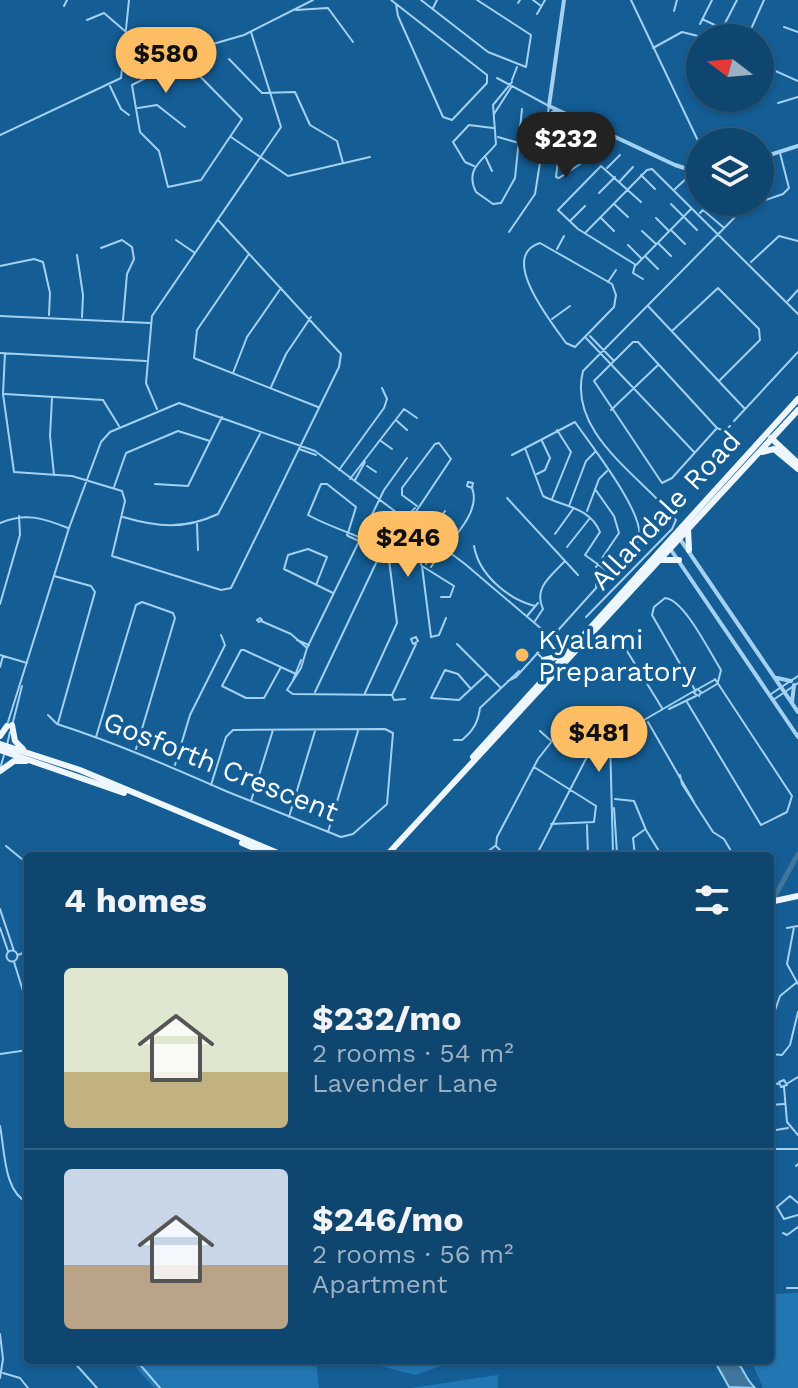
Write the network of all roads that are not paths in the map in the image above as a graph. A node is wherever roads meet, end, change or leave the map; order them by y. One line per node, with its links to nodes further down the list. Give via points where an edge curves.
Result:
1 (67, 0): 17 (street)
2 (129, 0): 32 (street)
3 (313, 0): 19 (street)
4 (391, 0): 16 (street)
5 (421, 0): 20 (street)
6 (437, 0): 20 (street)
7 (477, 0): 38 (street, via 531,35 528,64)
8 (533, 0): 18 (street)
9 (545, 0): 18 (street)
10 (631, 0): 36 (street)
11 (677, 0): 21 (street)
12 (712, 0): 23 (street)
13 (737, 0): 27 (street)
14 (764, 0): 28 (street)
15 (563, 1): 50 (street)
16 (396, 4): 16 (street, via 487,75 487,83 452,120 443,117)
17 (64, 6)
18 (541, 6): 22 (street)
19 (295, 9): 30 (street); 34 (street, via 328,8)
20 (432, 9): 38 (street, via 488,52)
21 (674, 11)
22 (537, 14)
23 (702, 19): 25 (street); 26 (street)
24 (87, 20): 32 (street, via 104,13)
25 (700, 24)
26 (713, 24)
27 (724, 24)
28 (753, 24)
29 (784, 27): 31 (street)
30 (251, 32): 35 (street); 44 (street)
31 (798, 32)
32 (127, 33): 43 (street, via 123,75)
33 (686, 33): 36 (street)
34 (353, 42)
35 (206, 46)
36 (653, 48): 61 (street)
37 (229, 59): 44 (street, via 259,92)
38 (517, 66): 42 (street)
39 (774, 70): 41 (street)
40 (497, 78): 42 (street)
41 (798, 81)
42 (511, 84): 45 (street); 46 (street); 50 (street)
43 (109, 85): 55 (street); 62 (street)
44 (271, 94): 74 (street, via 281,127); 76 (street, via 294,91 310,125 337,141)
45 (501, 94): 46 (street); 49 (street)
46 (506, 97): 51 (street)
47 (798, 97): 48 (street)
48 (778, 103)
49 (494, 104): 51 (street); 56 (street)
50 (549, 106): 54 (street); 57 (street)
51 (498, 108): 56 (street)
52 (136, 109): 59 (street, via 157,105); 64 (street, via 141,134 159,151 168,187 201,180); 64 (street, via 133,82 183,59 241,116)
53 (522, 109): 67 (street)
54 (558, 110): 57 (street); 58 (street)
55 (129, 115)
56 (492, 116): 60 (street)
57 (547, 116): 110 (street, via 535,194)
58 (582, 122): 63 (street); 79 (street)
59 (185, 127)
60 (494, 128): 65 (street); 77 (street, via 469,125 453,142 465,162)
61 (692, 128)
62 (0, 135)
63 (574, 136): 75 (street); 75 (street, via 561,129 556,177)
64 (231, 137): 74 (street)
65 (497, 137): 67 (street); 71 (street)
66 (584, 137): 75 (street, via 603,147)
67 (519, 143): 77 (street, via 515,178 500,204 484,201 476,192)
68 (798, 146): 69 (street)
69 (780, 152): 70 (street); 90 (street, via 789,188)
70 (774, 154)
71 (484, 155): 77 (street); 81 (street)
72 (620, 155): 80 (street)
73 (370, 157): 76 (street)
74 (261, 158): 76 (street, via 288,176); 103 (street)
75 (586, 160)
76 (343, 163)
77 (474, 166)
78 (633, 167): 85 (street)
79 (686, 167)
80 (607, 168): 83 (street); 104 (street, via 598,167 558,209)
81 (492, 171)
82 (641, 175): 86 (street); 87 (street); 88 (street, via 651,169)
83 (615, 177): 85 (street); 89 (street)
84 (686, 179): 88 (street)
85 (620, 181): 86 (street)
86 (628, 189): 91 (street); 93 (street)
87 (655, 189)
88 (675, 190): 92 (street)
89 (599, 193)
90 (774, 197)
91 (641, 202)
92 (686, 202)
93 (614, 204): 99 (street); 101 (street)
94 (671, 204): 100 (street)
95 (585, 206): 104 (street)
96 (701, 216): 112 (street)
97 (710, 216): 105 (street)
98 (737, 216): 105 (street)
99 (628, 217)
100 (685, 217): 106 (street); 109 (street)
101 (601, 218): 107 (street); 111 (street)
102 (656, 218): 109 (street)
103 (218, 220): 121 (street); 122 (street)
104 (570, 221): 111 (street)
105 (724, 228): 112 (street)
106 (697, 230)
107 (614, 231)
108 (642, 231): 116 (street)
109 (670, 231): 116 (street); 117 (street)
110 (509, 232)
111 (585, 233): 127 (street)
112 (720, 233): 126 (street); 136 (street)
113 (564, 236): 120 (street)
114 (176, 240): 121 (street)
115 (798, 241): 126 (street, via 779,236)
116 (657, 244): 124 (street); 125 (street)
117 (685, 244)
118 (628, 245): 125 (street)
119 (101, 248): 144 (street, via 122,240 132,247)
120 (556, 250): 132 (street); 143 (street, via 540,243 525,257 528,286)
121 (196, 253): 145 (street)
122 (250, 253): 133 (street); 156 (street, via 194,339 197,360)
123 (77, 255): 142 (street)
124 (671, 256)
125 (643, 257): 127 (street); 129 (street)
126 (750, 263): 135 (street)
127 (636, 265): 131 (street, via 633,273)
128 (0, 266): 140 (street, via 43,262)
129 (658, 269)
130 (616, 270): 132 (street)
131 (643, 279)
132 (608, 282): 147 (street, via 616,305)
133 (281, 287): 141 (street); 156 (street, via 247,337)
134 (798, 290): 135 (street)
135 (787, 302): 138 (street)
136 (648, 305): 146 (street); 149 (street)
137 (570, 306): 143 (street)
138 (798, 314)
139 (0, 316): 140 (street)
140 (49, 316): 142 (street)
141 (311, 317): 159 (street); 164 (street, via 341,354)
142 (82, 318): 144 (street)
143 (550, 320): 148 (street, via 570,346)
144 (123, 321): 145 (street)
145 (151, 323): 153 (street)
146 (672, 331): 157 (street); 157 (street, via 718,288 759,329 760,340)
147 (588, 334): 148 (street); 149 (street)
148 (585, 337): 149 (street)
149 (602, 352): 154 (street); 260 (street, via 583,371 580,398 608,449 676,520)
150 (798, 352): 165 (street)
151 (0, 353): 152 (street)
152 (5, 353): 153 (street); 161 (street)
153 (147, 361): 166 (street, via 147,387)
154 (613, 363): 155 (street, via 635,341); 158 (street); 167 (street, via 594,381)
155 (659, 364): 158 (street); 175 (street)
156 (233, 374): 159 (street)
157 (719, 381): 165 (street)
158 (634, 387): 167 (street); 188 (street)
159 (271, 388): 164 (street)
160 (382, 388): 195 (street, via 386,404)
161 (3, 394): 162 (street); 198 (street, via 13,472)
162 (53, 397): 174 (street, via 106,401); 198 (street)
163 (798, 399): 205 (main road, Allandale Road)
164 (319, 407): 183 (street)
165 (745, 409): 172 (street)
166 (157, 410): 169 (street, via 182,402); 174 (street)
167 (611, 410): 188 (street, via 662,483)
168 (796, 412): 180 (main road, Allandale Road); 185 (main road, via 782,433)
169 (222, 417): 178 (street); 182 (street)
170 (417, 418): 171 (street, via 405,408)
171 (396, 420): 176 (street); 181 (street)
172 (734, 421)
173 (730, 426): 175 (street, via 724,431)
174 (120, 428): 200 (street, via 102,440)
175 (717, 428): 188 (street)
176 (407, 430)
177 (557, 430): 179 (street); 187 (street, via 575,421); 209 (street, via 571,452)
178 (261, 432): 183 (street); 220 (street, via 224,508)
179 (541, 439): 184 (street); 199 (street, via 550,458 544,471)
180 (772, 439): 185 (main road); 193 (main road, Allandale Road); 205 (main road)
181 (380, 440): 186 (street); 191 (street)
182 (210, 441): 202 (street, via 188,486); 203 (street, via 178,431 126,453)
183 (298, 446): 195 (street); 216 (street, via 231,588 221,590 119,559 111,552)
184 (525, 448): 189 (street); 199 (street)
185 (782, 448): 192 (main road)
186 (392, 449)
187 (595, 452): 196 (street); 211 (street, via 586,461)
188 (695, 453)
189 (512, 455)
190 (407, 458): 208 (street)
191 (364, 463): 197 (street); 201 (street)
192 (798, 463)
193 (747, 466): 194 (main road, via 770,448); 225 (main road, Allandale Road)
194 (798, 469)
195 (338, 470): 201 (street)
196 (607, 471): 206 (street); 249 (street, via 631,506 640,531 622,564 613,573)
197 (376, 472)
198 (54, 475): 200 (street)
199 (535, 475): 209 (street, via 543,496)
200 (86, 480): 203 (street); 224 (street)
201 (352, 481): 208 (street)
202 (155, 484)
203 (114, 488): 216 (street, via 126,495)
204 (472, 488): 226 (street, via 474,505)
205 (715, 488): 227 (main road, Allandale Road)
206 (595, 489): 214 (street); 246 (street, via 619,533)
207 (507, 498): 243 (street)
208 (379, 501): 219 (street); 231 (street)
209 (552, 501): 211 (street)
210 (416, 507): 210 (street, via 451,459 439,443 402,488 402,495); 219 (street); 222 (street)
211 (568, 507): 212 (street)
212 (574, 508): 214 (street); 229 (street)
213 (445, 511): 217 (street)
214 (586, 512): 218 (street)
215 (19, 516): 221 (street); 224 (street); 257 (street, via 20,535)
216 (122, 516): 220 (street, via 155,526)
217 (441, 517): 223 (street); 226 (street)
218 (591, 517): 236 (street); 246 (street, via 600,531 585,555)
219 (404, 519): 222 (street)
220 (197, 522): 239 (street)
221 (0, 523)
222 (409, 523): 234 (street)
223 (436, 523)
224 (69, 528): 251 (street)
225 (688, 529): 232 (main road, Allandale Road); 240 (main road)
226 (458, 530): 237 (street)
227 (674, 532): 232 (street); 233 (main road, Allandale Road)
228 (346, 534): 228 (street, via 308,514 321,484 356,507); 231 (street)
229 (555, 534)
230 (386, 536): 242 (street)
231 (360, 539): 254 (street)
232 (679, 539): 238 (main road, Allandale Road); 240 (street)
233 (665, 541): 238 (street); 271 (main road, Allandale Road)
234 (439, 545): 237 (street); 247 (street)
235 (474, 546): 258 (street, via 477,562 494,581 517,600)
236 (567, 547)
237 (444, 548): 248 (street); 259 (street)
238 (670, 548): 244 (main road, Allandale Road); 245 (street)
239 (198, 550)
240 (689, 550): 281 (street)
241 (422, 553): 247 (street)
242 (388, 555): 290 (street, via 378,559); 291 (street, via 397,623)
243 (565, 560): 250 (street); 256 (street, via 541,588)
244 (660, 560): 245 (main road); 277 (main road, Allandale Road)
245 (679, 560): 295 (street)
246 (597, 565): 249 (street); 252 (street)
247 (424, 566): 248 (street); 261 (street, via 431,637 439,635)
248 (430, 568): 255 (street, via 454,586 450,597)
249 (608, 571): 252 (street)
250 (578, 575)
251 (54, 576): 274 (street); 306 (street, via 91,586 95,592)
252 (599, 581): 265 (street, via 602,585)
253 (316, 585): 253 (street, via 284,569 288,555 308,549 327,557); 254 (street)
254 (334, 593): 269 (street)
255 (441, 597)
256 (539, 602): 258 (street); 263 (street, via 543,609)
257 (0, 604)
258 (535, 606): 259 (street)
259 (527, 617): 263 (street)
260 (586, 617)
261 (446, 618)
262 (261, 621): 269 (street)
263 (534, 623): 265 (street)
264 (221, 635): 321 (street, via 225,645 190,715)
265 (551, 637): 270 (street)
266 (619, 638): 299 (street)
267 (416, 644): 293 (street)
268 (457, 644): 279 (street)
269 (308, 646): 278 (street)
270 (536, 652): 273 (street); 286 (street)
271 (563, 655): 273 (main road); 277 (main road, Allandale Road)
272 (2, 656): 274 (street); 275 (street)
273 (544, 660): 277 (street); 282 (main road)
274 (28, 664): 285 (street)
275 (0, 667)
276 (281, 667): 276 (street, via 241,650 222,686 246,698 264,698); 278 (street)
277 (554, 670): 282 (main road, Allandale Road); 319 (main road, Allandale Road)
278 (295, 674): 290 (street, via 289,693)
279 (487, 674): 286 (street); 287 (street)
280 (798, 676): 284 (street)
281 (775, 677): 284 (street); 288 (street)
282 (541, 679): 319 (main road, Allandale Road)
283 (718, 680): 289 (street); 289 (street, via 721,670 679,605 665,598 651,614); 292 (street); 297 (street, via 792,796 787,812 760,824)
284 (794, 683): 288 (street); 298 (street)
285 (22, 685): 302 (street); 305 (street)
286 (501, 688): 314 (street, via 480,708 479,721 468,735)
287 (471, 689): 287 (street, via 458,701 431,698 445,670 459,675)
288 (783, 689): 295 (street); 298 (street)
289 (696, 690): 292 (street); 294 (street); 299 (street)
290 (314, 694): 291 (street)
291 (364, 694): 293 (street)
292 (701, 694): 294 (street)
293 (392, 695): 296 (street, via 394,700)
294 (696, 696): 297 (street)
295 (772, 697): 312 (street)
296 (405, 699)
297 (687, 702): 299 (street)
298 (792, 704): 300 (street)
299 (665, 710): 304 (street)
300 (798, 712)
301 (48, 715): 306 (street, Gosforth Crescent)
302 (10, 716): 305 (street); 305 (street)
303 (567, 719): 313 (street, via 582,711); 315 (street); 325 (street, via 592,746)
304 (647, 720): 313 (street); 347 (street, via 694,804)
305 (11, 723): 316 (main road); 316 (street); 318 (main road, via 15,741)
306 (57, 724): 311 (street, Gosforth Crescent)
307 (273, 729): 308 (street); 324 (street, via 230,731); 327 (street)
308 (316, 730): 309 (street); 329 (street)
309 (358, 730): 333 (street); 333 (street, Gosforth Crescent, via 385,729 393,736 387,804 349,836)
310 (540, 731): 315 (street)
311 (96, 737): 317 (street, Gosforth Crescent); 317 (street, via 136,604 142,602 174,614 175,620)
312 (798, 737)
313 (610, 739): 326 (street)
314 (454, 740)
315 (551, 740): 322 (street)
316 (2, 747): 318 (main road); 320 (main road); 323 (street)
317 (135, 750): 321 (street, Gosforth Crescent)
318 (25, 752): 328 (main road)
319 (472, 761): 339 (main road, Allandale Road)
320 (37, 762): 323 (main road, via 14,761); 328 (main road)
321 (174, 766): 324 (street, Gosforth Crescent)
322 (533, 767): 325 (street); 336 (street)
323 (0, 770)
324 (211, 785): 327 (street, Gosforth Crescent)
325 (569, 788): 330 (street, via 595,805 596,821); 331 (street)
326 (613, 799): 332 (street, via 634,801); 344 (street)
327 (251, 802): 329 (street, Gosforth Crescent)
328 (161, 806): 334 (main road)
329 (289, 818): 333 (street, Gosforth Crescent)
330 (587, 823): 331 (street); 343 (street)
331 (550, 824): 342 (street)
332 (646, 830): 345 (street, via 633,838); 346 (street)
333 (327, 834)
334 (228, 835): 337 (main road); 338 (main road)
335 (6, 846): 348 (street)
336 (496, 846): 340 (street); 341 (street)
337 (264, 852)
338 (274, 852)
339 (388, 852)
340 (488, 852)
341 (504, 852)
342 (538, 852)
343 (588, 852)
344 (615, 852)
345 (635, 852)
346 (660, 852)
347 (731, 852)
348 (23, 858)
349 (798, 896): 350 (main road)
350 (774, 901)
351 (0, 909): 355 (street)
352 (796, 926): 354 (street); 360 (street, via 787,964)
353 (0, 928): 356 (street)
354 (787, 928)
355 (14, 951): 356 (street); 358 (street)
356 (8, 952): 359 (street, via 8,960)
357 (24, 953): 358 (street)
358 (18, 955): 359 (street)
359 (14, 962): 361 (street)
360 (797, 983): 363 (street, via 780,996)
361 (24, 994)
362 (798, 1012): 366 (street, via 789,1050)
363 (774, 1013)
364 (24, 1051): 365 (street)
365 (0, 1054)
366 (774, 1054)
367 (798, 1077): 370 (street)
368 (774, 1083): 369 (street)
369 (779, 1084): 370 (street); 371 (street)
370 (787, 1084): 371 (street)
371 (784, 1087): 372 (street)
372 (785, 1104): 373 (street); 375 (street)
373 (774, 1105)
374 (0, 1126): 380 (street, via 11,1185)
375 (789, 1127): 376 (street); 377 (street)
376 (774, 1130)
377 (798, 1135)
378 (774, 1149): 379 (street)
379 (798, 1149)
380 (24, 1201)
381 (798, 1203): 382 (street, via 790,1196 777,1207 784,1219)
382 (798, 1215)
383 (798, 1227): 384 (street)
384 (783, 1233)
385 (787, 1288): 386 (street)
386 (798, 1288)
387 (0, 1334): 388 (street)
388 (1, 1354): 391 (street)
389 (76, 1364): 394 (street)
390 (139, 1364): 395 (street)
391 (1, 1373): 392 (street); 393 (street, via 20,1378)
392 (0, 1378)
393 (28, 1388)
394 (97, 1388)
395 (160, 1388)

